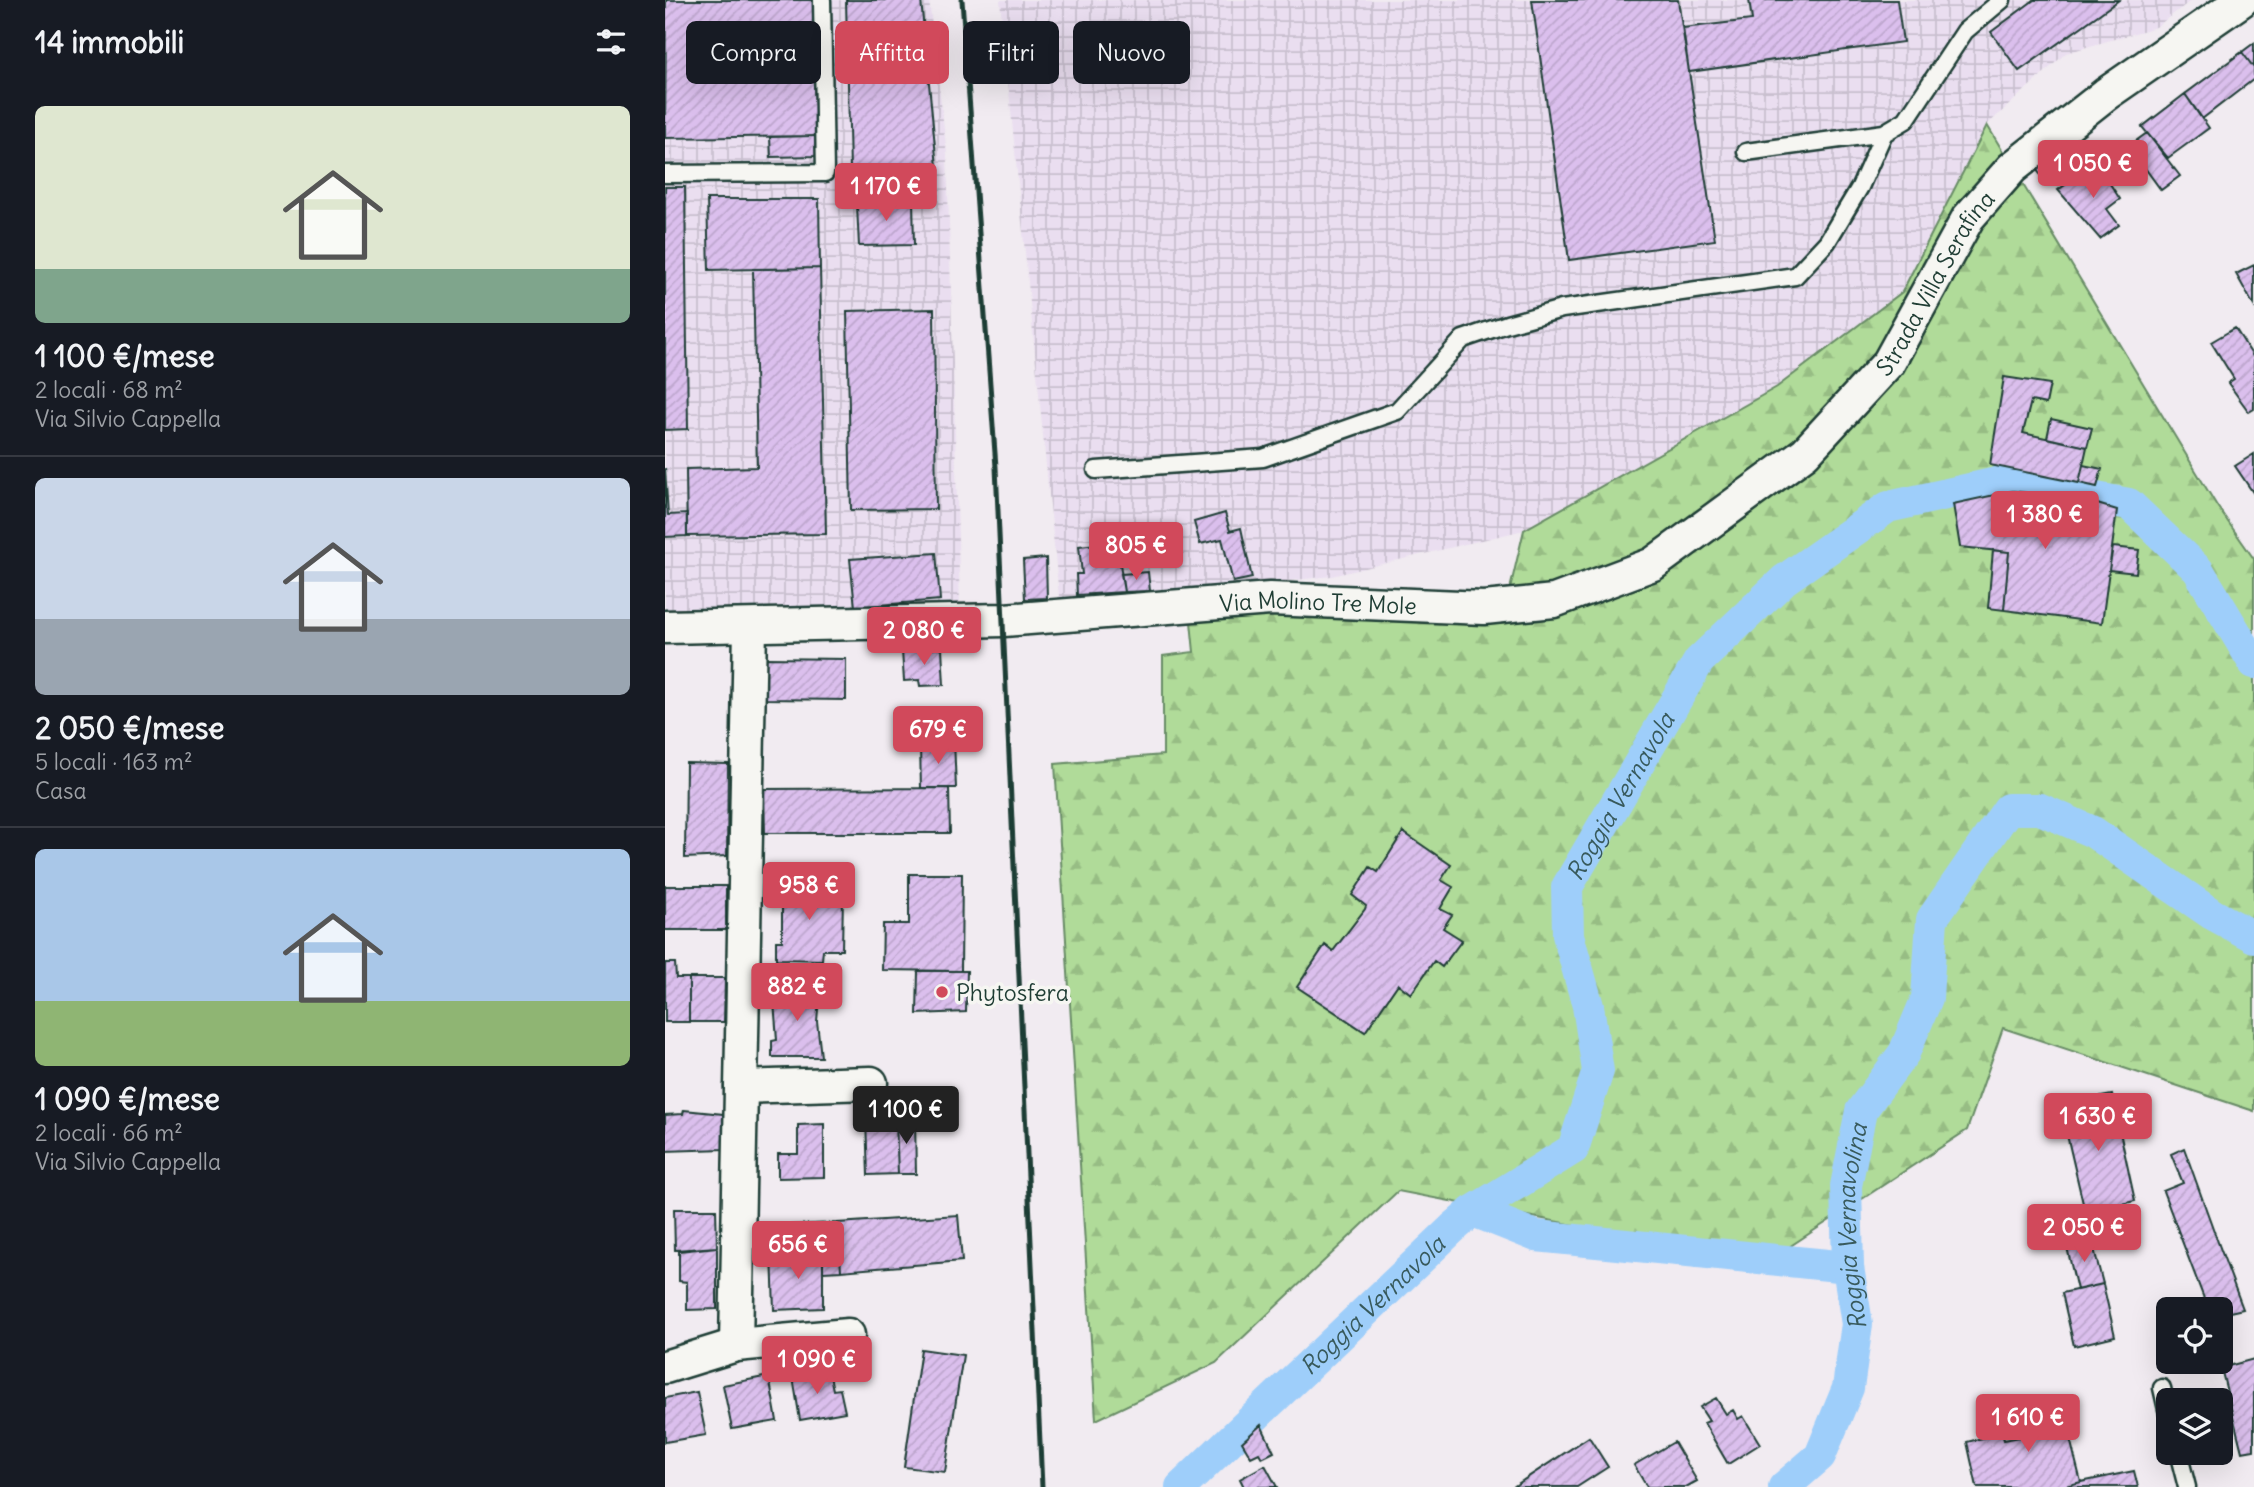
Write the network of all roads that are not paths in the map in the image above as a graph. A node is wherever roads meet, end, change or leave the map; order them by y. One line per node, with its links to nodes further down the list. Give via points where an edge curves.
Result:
1 (822, 0): 6 (lane, via 825,173)
2 (2002, 0): 4 (lane, via 1965,32 1906,120)
3 (2242, 0): 7 (street, Strada Villa Serafina, via 2106,94 2012,169 1968,218 1889,362)
4 (1885, 133): 5 (lane); 8 (lane, via 1827,242 1795,276 1562,309 1463,339 1397,411 1262,458)
5 (1746, 152)
6 (665, 174)
7 (1805, 453): 10 (street, Via Molino Tre Mole, via 1653,564 1554,601 1483,608 1270,598 1004,620)
8 (1096, 470)
9 (665, 627): 10 (street, Via Molino Tre Mole)
10 (750, 627): 12 (street)
11 (871, 1083): 12 (street)
12 (741, 1087): 14 (street)
13 (848, 1335): 14 (street)
14 (736, 1345): 15 (street)
15 (665, 1367)
16 (2181, 1465): 17 (lane)
17 (2187, 1487)

